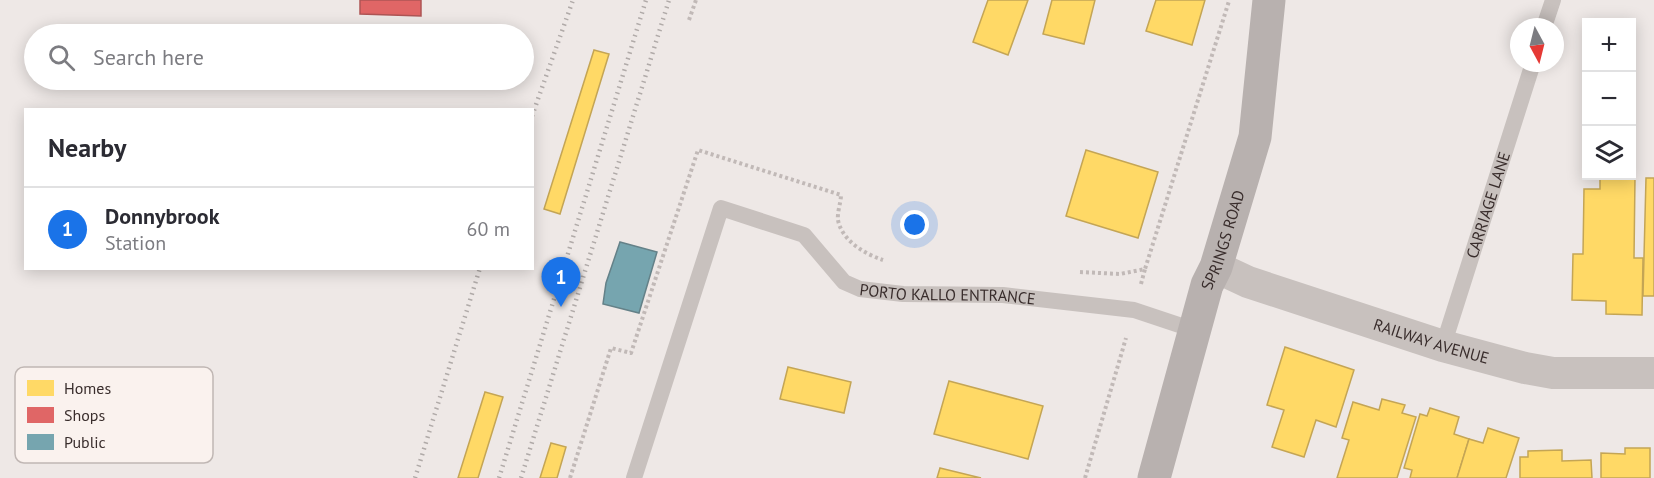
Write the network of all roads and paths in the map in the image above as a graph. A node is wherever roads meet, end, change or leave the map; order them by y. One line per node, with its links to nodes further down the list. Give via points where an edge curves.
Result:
1 (696, 0): 6 (path)
2 (1230, 0): 10 (path)
3 (1269, 0): 9 (street, SPRINGS ROAD, via 1255,137)
4 (1553, 0): 5 (lane)
5 (1547, 18)
6 (689, 20)
7 (1530, 72): 14 (lane, CARRIAGE LANE)
8 (889, 263): 16 (path, via 848,240 838,219 842,195 698,150 631,353 611,348)
9 (1216, 267): 13 (street, SPRINGS ROAD); 14 (street, RAILWAY AVENUE, via 1248,282)
10 (1145, 269): 11 (path, via 1120,274); 12 (path)
11 (1070, 272)
12 (1134, 309): 13 (lane, PORTO KALLO ENTRANCE); 17 (lane, PORTO KALLO ENTRANCE, via 1003,296 860,289 844,282 804,235 721,208); 18 (path)
13 (1194, 330): 19 (street, SPRINGS ROAD)
14 (1443, 346): 15 (street, RAILWAY AVENUE, via 1553,373)
15 (1654, 373)
16 (570, 478)
17 (634, 478)
18 (1085, 478)
19 (1155, 478)

